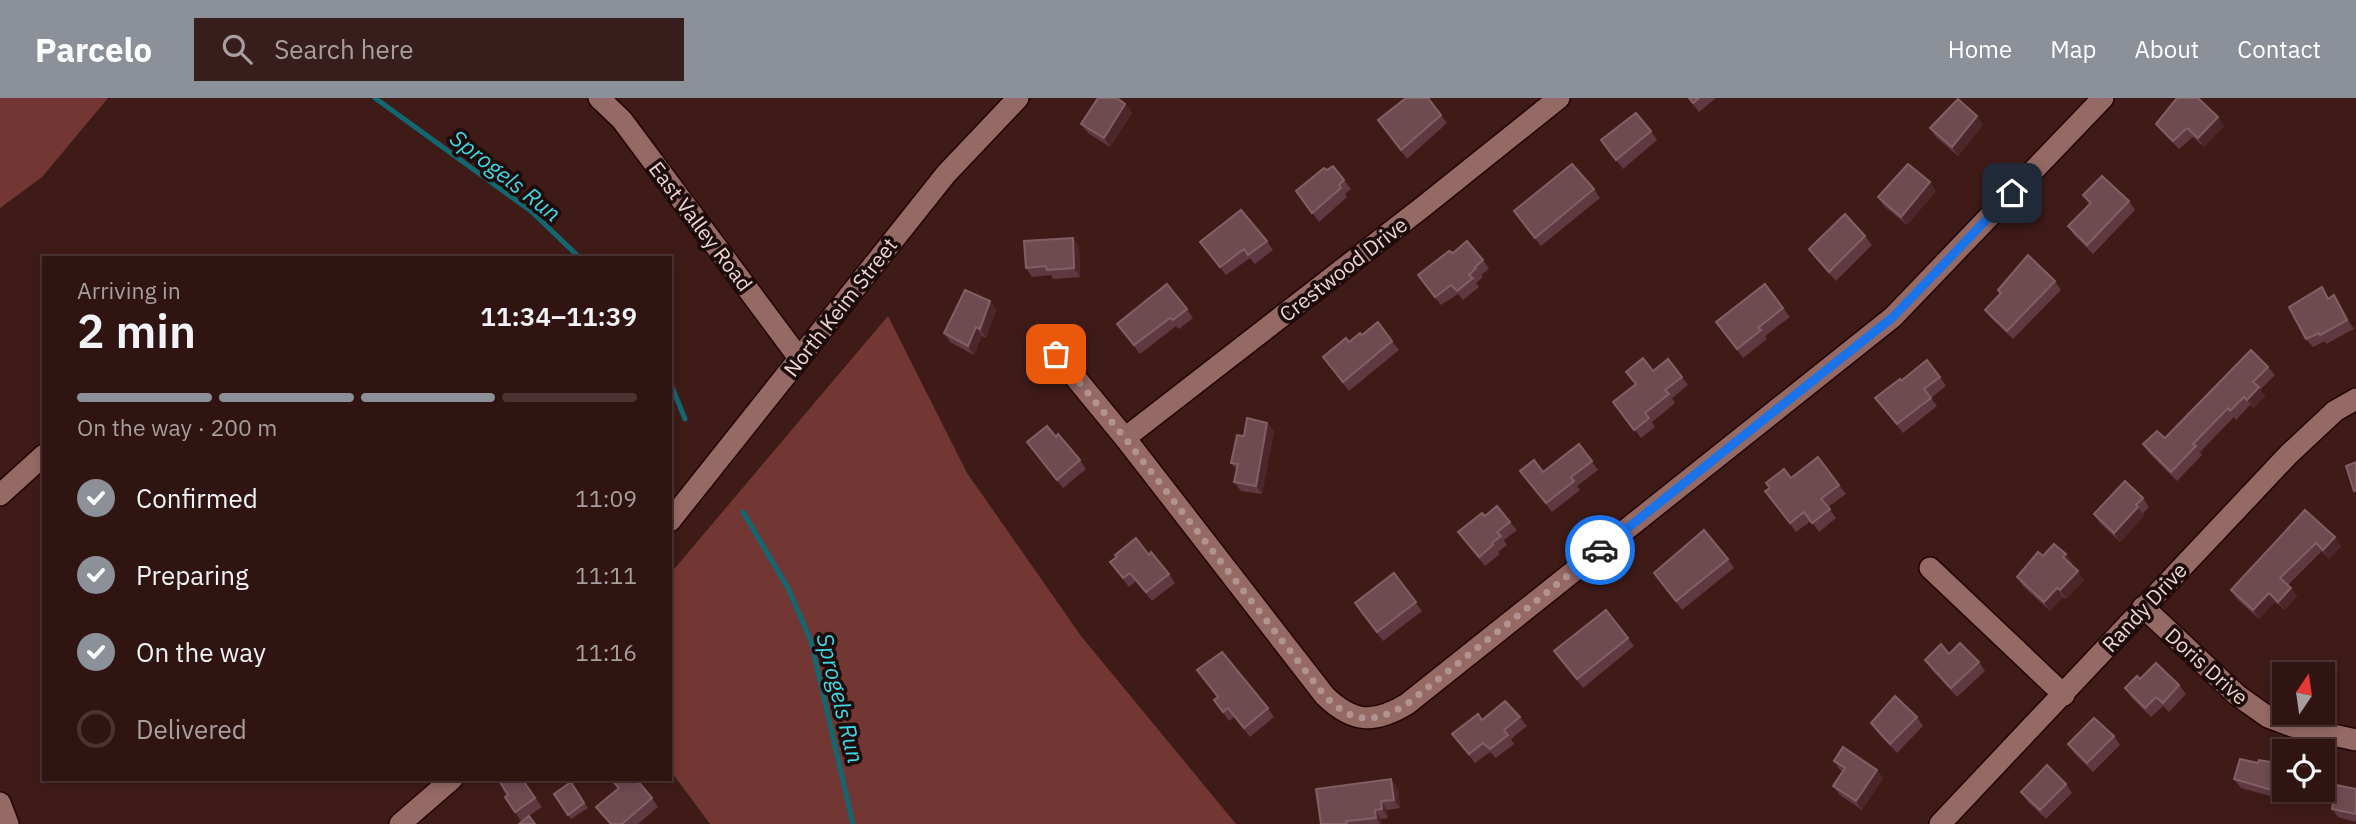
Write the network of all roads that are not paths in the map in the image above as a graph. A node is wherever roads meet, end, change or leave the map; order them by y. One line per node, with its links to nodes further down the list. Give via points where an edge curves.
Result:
1 (599, 98): 6 (street, East Valley Road, via 622,120)
2 (1018, 98): 6 (street, North Keim Street, via 946,174)
3 (1559, 98): 8 (street, Crestwood Drive)
4 (2103, 98): 8 (street, via 1893,317 1388,715 1360,718 1325,696)
5 (1056, 354): 8 (street)
6 (799, 358): 11 (street, North Keim Street)
7 (2356, 399): 13 (street, Randy Drive, via 2289,454)
8 (1125, 438)
9 (42, 457): 10 (street)
10 (0, 495)
11 (672, 518)
12 (1930, 568): 14 (street)
13 (2143, 607): 14 (street, Randy Drive); 15 (street, Doris Drive, via 2237,695 2268,717)
14 (2064, 695): 20 (street, Randy Drive)
15 (2356, 740)
16 (450, 781): 19 (street)
17 (0, 803): 18 (street)
18 (8, 824)
19 (400, 824)
20 (1940, 824)

